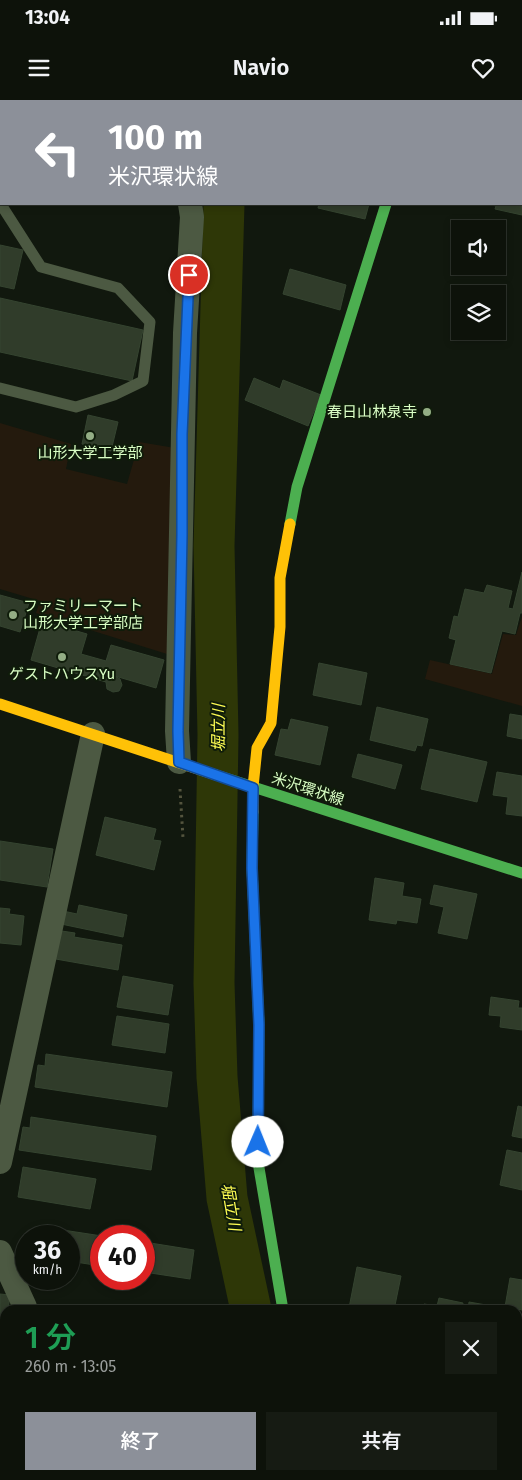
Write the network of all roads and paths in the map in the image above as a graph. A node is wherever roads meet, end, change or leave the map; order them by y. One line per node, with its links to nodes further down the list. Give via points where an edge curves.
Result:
1 (1, 205): 4 (lane, via 41,267 118,288 150,322 143,381 114,395 76,407)
2 (190, 205): 7 (street, via 182,434 178,731)
3 (386, 205): 8 (street, via 297,487 280,578 280,627 271,723 256,748)
4 (0, 388)
5 (0, 704): 6 (street, 米沢環状線)
6 (93, 734): 7 (street, 米沢環状線); 11 (street)
7 (183, 764): 8 (street, 米沢環状線); 9 (path)
8 (249, 786): 10 (street, 米沢環状線); 14 (street, via 259,1025 258,1162)
9 (183, 838)
10 (522, 873)
11 (0, 1162)
12 (0, 1252): 13 (street)
13 (24, 1305)
14 (282, 1305)

